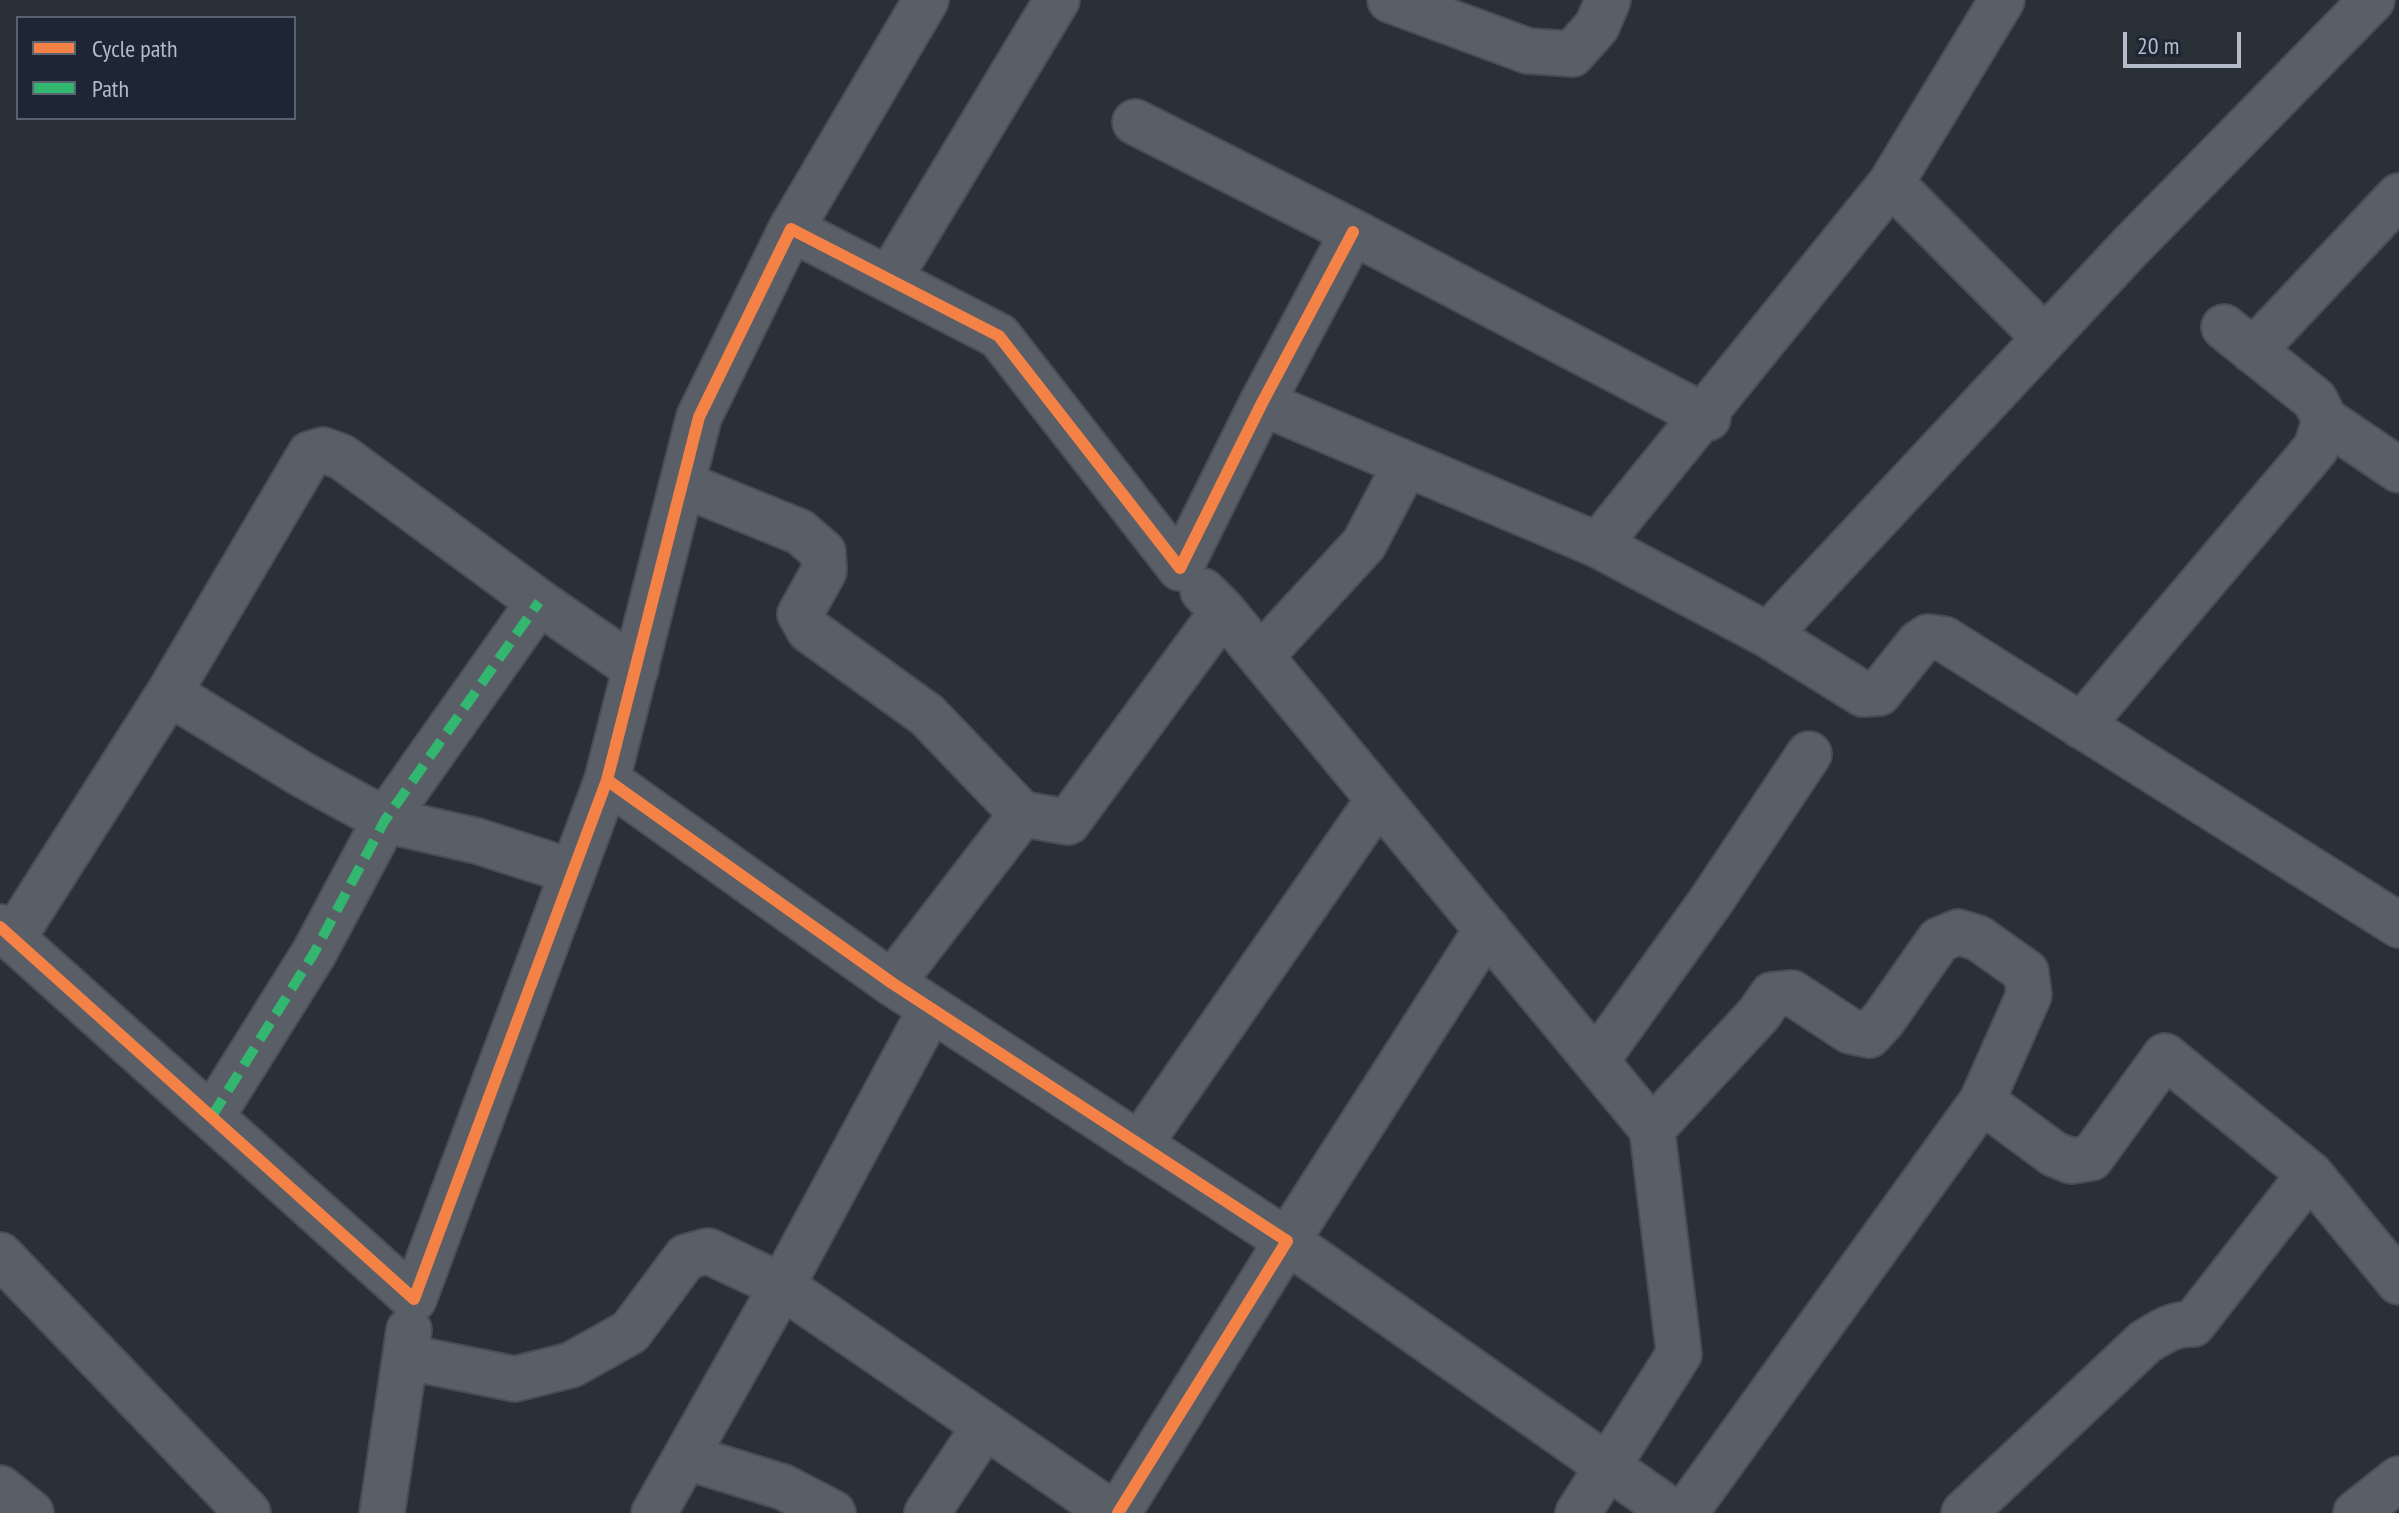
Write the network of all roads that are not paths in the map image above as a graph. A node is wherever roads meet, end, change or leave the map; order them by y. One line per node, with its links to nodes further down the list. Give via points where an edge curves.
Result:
1 (926, 0): 10 (street)
2 (1057, 0): 12 (street)
3 (1390, 0): 4 (street, via 1528,51 1572,54 1597,26)
4 (1608, 0)
5 (2002, 0): 8 (street)
6 (2372, 0): 13 (street)
7 (1135, 122): 11 (street)
8 (1891, 183): 13 (street); 15 (street)
9 (2399, 196): 16 (street, via 2238,339 2315,400)
10 (791, 229): 12 (street); 19 (street, via 699,417)
11 (1353, 232): 14 (street); 15 (street)
12 (889, 279): 21 (street, via 999,336)
13 (2045, 338): 24 (street)
14 (1262, 403): 17 (street); 21 (street)
15 (1706, 417): 20 (street)
16 (2325, 420): 18 (street); 28 (street, via 2316,448)
17 (1406, 464): 20 (street); 25 (street, via 1364,544)
18 (2399, 470)
19 (682, 484): 26 (street); 32 (street, via 800,532 823,552 824,571 800,614 809,630 927,715)
20 (1598, 545): 24 (street)
21 (1180, 568): 23 (street)
22 (539, 602): 26 (street); 27 (street, via 342,457 323,450 310,454); 33 (street)
23 (1223, 611): 25 (street); 32 (street, via 1068,822)
24 (1768, 635): 28 (street, via 1870,695 1879,693 1919,643 1936,636)
25 (1261, 656): 31 (street)
26 (636, 669): 30 (street)
27 (169, 693): 33 (street); 37 (street)
28 (2081, 726): 35 (street)
29 (1809, 754): 40 (street)
30 (607, 780): 34 (street); 38 (street)
31 (1379, 799): 36 (street); 44 (street)
32 (1022, 814): 38 (street)
33 (385, 820): 34 (street, via 477,841); 42 (street, via 314,953)
34 (573, 872): 50 (street)
35 (2399, 925)
36 (1487, 929): 40 (street); 46 (street)
37 (7, 932): 42 (street)
38 (892, 983): 39 (street)
39 (931, 1009): 44 (street); 49 (street)
40 (1596, 1061): 43 (street)
41 (1982, 1101): 43 (street, via 2029,995 2026,972 1978,938 1958,932 1939,940 1869,1035 1850,1031 1792,993 1772,995); 45 (street, via 2054,1154 2071,1161 2091,1158 2165,1056); 66 (street)
42 (212, 1116): 50 (street)
43 (1652, 1129): 54 (street, via 1679,1354)
44 (1139, 1145): 46 (street)
45 (2310, 1174): 48 (street); 67 (street, via 2193,1324 2165,1329 2145,1342)
46 (1287, 1241): 54 (street); 63 (street)
47 (0, 1255): 58 (street)
48 (2399, 1282)
49 (782, 1286): 51 (street, via 708,1251 686,1257 630,1332 571,1365 515,1379); 52 (street); 53 (street)
50 (414, 1299): 51 (street)
51 (406, 1357): 59 (street)
52 (985, 1426): 62 (street); 63 (street)
53 (686, 1457): 60 (street); 61 (street, via 783,1487)
54 (1608, 1468): 64 (street); 65 (street)
55 (2399, 1479): 68 (street)
56 (0, 1488): 57 (street)
57 (31, 1513)
58 (248, 1513)
59 (382, 1513)
60 (654, 1513)
61 (833, 1513)
62 (927, 1513)
63 (1115, 1513)
64 (1578, 1513)
65 (1674, 1513)
66 (1685, 1513)
67 (1964, 1513)
68 (2356, 1513)

